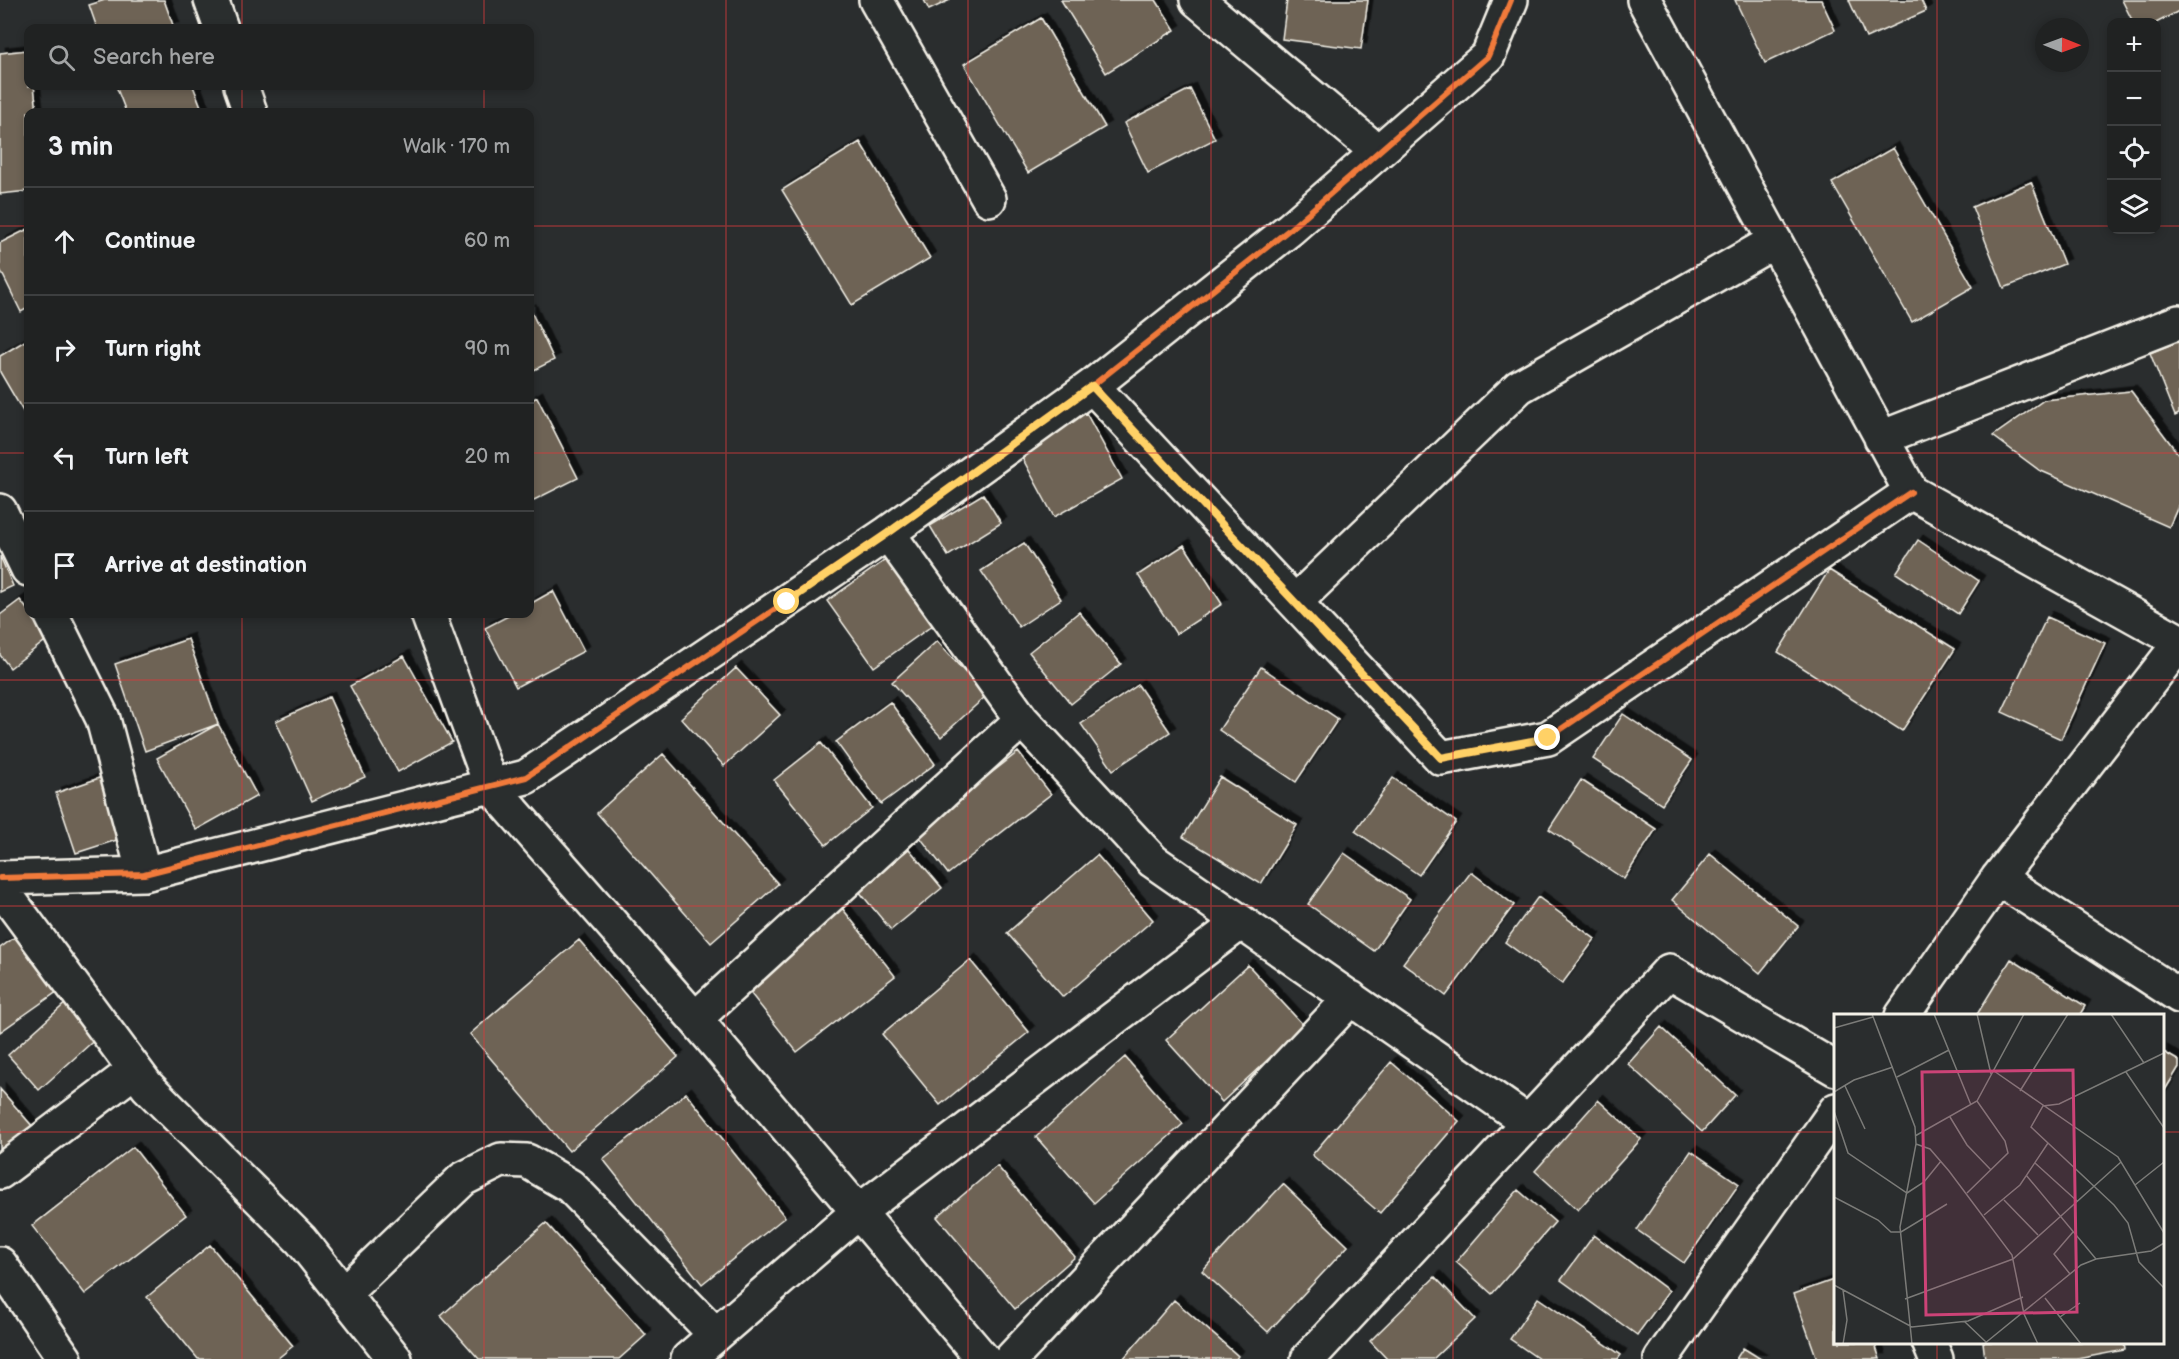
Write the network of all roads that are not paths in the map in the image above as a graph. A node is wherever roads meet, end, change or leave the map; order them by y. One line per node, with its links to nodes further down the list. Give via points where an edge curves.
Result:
1 (211, 0): 6 (street)
2 (876, 0): 10 (street)
3 (1197, 0): 9 (street)
4 (1511, 0): 9 (street, via 1488,56)
5 (1644, 0): 11 (street)
6 (220, 24)
7 (242, 90): 8 (street)
8 (249, 108)
9 (1378, 152): 13 (street, via 1290,229)
10 (989, 199)
11 (1774, 241): 14 (street); 19 (street, via 1520,387)
12 (2179, 322): 14 (street)
13 (1092, 386): 17 (street); 19 (street)
14 (1881, 438): 15 (street)
15 (1911, 492): 19 (street, via 1548,738 1441,758); 23 (street)
16 (0, 511): 18 (street)
17 (888, 533): 25 (street); 26 (street, via 526,777)
18 (24, 560)
19 (1295, 602)
20 (2179, 613): 23 (street)
21 (53, 618): 27 (street, via 103,719)
22 (429, 618): 26 (street)
23 (2140, 619): 24 (street)
24 (2179, 643): 29 (street)
25 (1022, 720): 31 (street, via 1153,861); 35 (street)
26 (491, 786): 27 (street); 35 (street)
27 (144, 874): 28 (street)
28 (0, 878)
29 (1998, 878): 32 (street); 34 (street)
30 (0, 887): 37 (street)
31 (1241, 922): 33 (street); 41 (street)
32 (2179, 996)
33 (1351, 999): 39 (street); 50 (street)
34 (1903, 1014)
35 (695, 1019): 41 (street)
36 (1834, 1068): 39 (street, via 1670,971)
37 (135, 1070): 40 (street); 43 (street, via 301,1240)
38 (1834, 1113): 52 (street)
39 (1528, 1122): 51 (street)
40 (0, 1172)
41 (858, 1213): 44 (street); 49 (street)
42 (0, 1264): 46 (street)
43 (343, 1294): 44 (street, via 463,1179 501,1160 527,1161 570,1186); 47 (street)
44 (716, 1335): 48 (street)
45 (1930, 1344): 53 (street)
46 (65, 1359)
47 (394, 1359)
48 (688, 1359)
49 (983, 1359)
50 (1011, 1359)
51 (1308, 1359)
52 (1661, 1359)
53 (1936, 1359)

